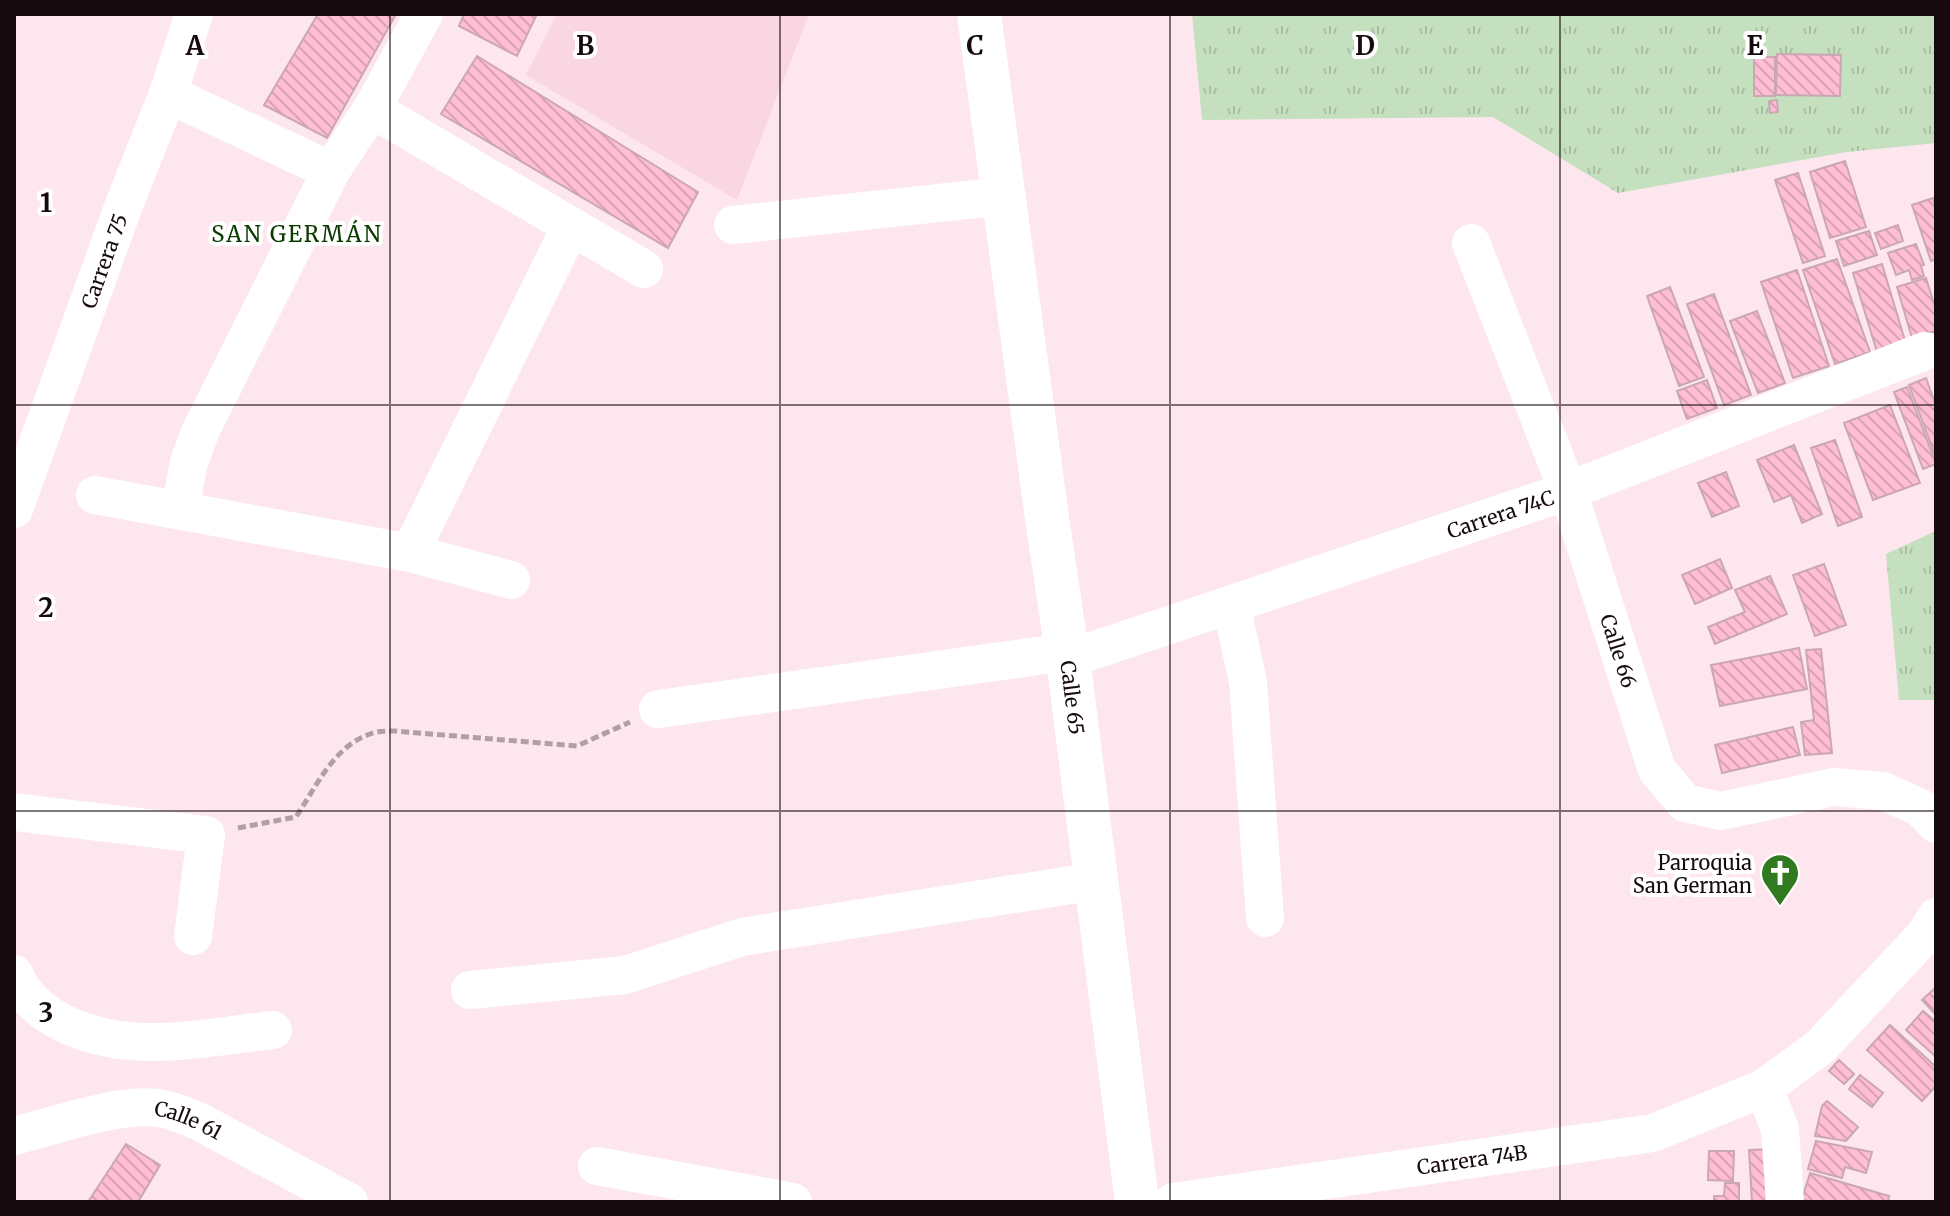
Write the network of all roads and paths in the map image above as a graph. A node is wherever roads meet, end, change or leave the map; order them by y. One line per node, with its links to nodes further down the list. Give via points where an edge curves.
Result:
1 (194, 14): 4 (street, Carrera 75)
2 (424, 14): 5 (street)
3 (979, 14): 7 (main road, Calle 65)
4 (168, 94): 6 (street); 15 (street, Carrera 75)
5 (372, 109): 6 (street); 9 (street)
6 (331, 171): 16 (street, via 201,430)
7 (1004, 196): 8 (street); 20 (main road, Calle 65)
8 (733, 225)
9 (571, 226): 11 (street); 17 (street)
10 (1471, 243): 13 (street, Calle 66)
11 (644, 269)
12 (1925, 351): 13 (street, Carrera 74C)
13 (1568, 491): 19 (street, Carrera 74C); 23 (street, Calle 66, via 1657,770 1685,803 1721,811 1834,787 1883,791 1921,808)
14 (95, 495): 16 (street)
15 (14, 509)
16 (180, 510): 17 (street)
17 (410, 553): 18 (street)
18 (511, 580)
19 (1231, 604): 20 (street, Carrera 74C); 27 (street, via 1248,682)
20 (1067, 655): 21 (street, Carrera 74C); 25 (main road, Calle 65)
21 (658, 709): 24 (path, via 577,746 371,733 333,761 296,817)
22 (14, 812): 24 (street)
23 (1936, 824)
24 (206, 835): 28 (street)
25 (1096, 881): 30 (street, via 742,937 625,975); 37 (main road, Calle 65)
26 (1936, 917): 32 (street, Carrera 74B, via 1820,1047)
27 (1265, 918)
28 (193, 936)
29 (14, 974): 31 (street, via 31,1003 67,1026 102,1039 143,1043)
30 (470, 990)
31 (273, 1030)
32 (1764, 1088): 38 (street, Carrera 74B, via 1653,1133); 39 (street, via 1780,1129)
33 (14, 1136): 35 (street, Calle 61, via 128,1109 175,1111)
34 (597, 1166): 36 (street)
35 (349, 1202)
36 (793, 1202)
37 (1137, 1202)
38 (1173, 1202)
39 (1785, 1202)

